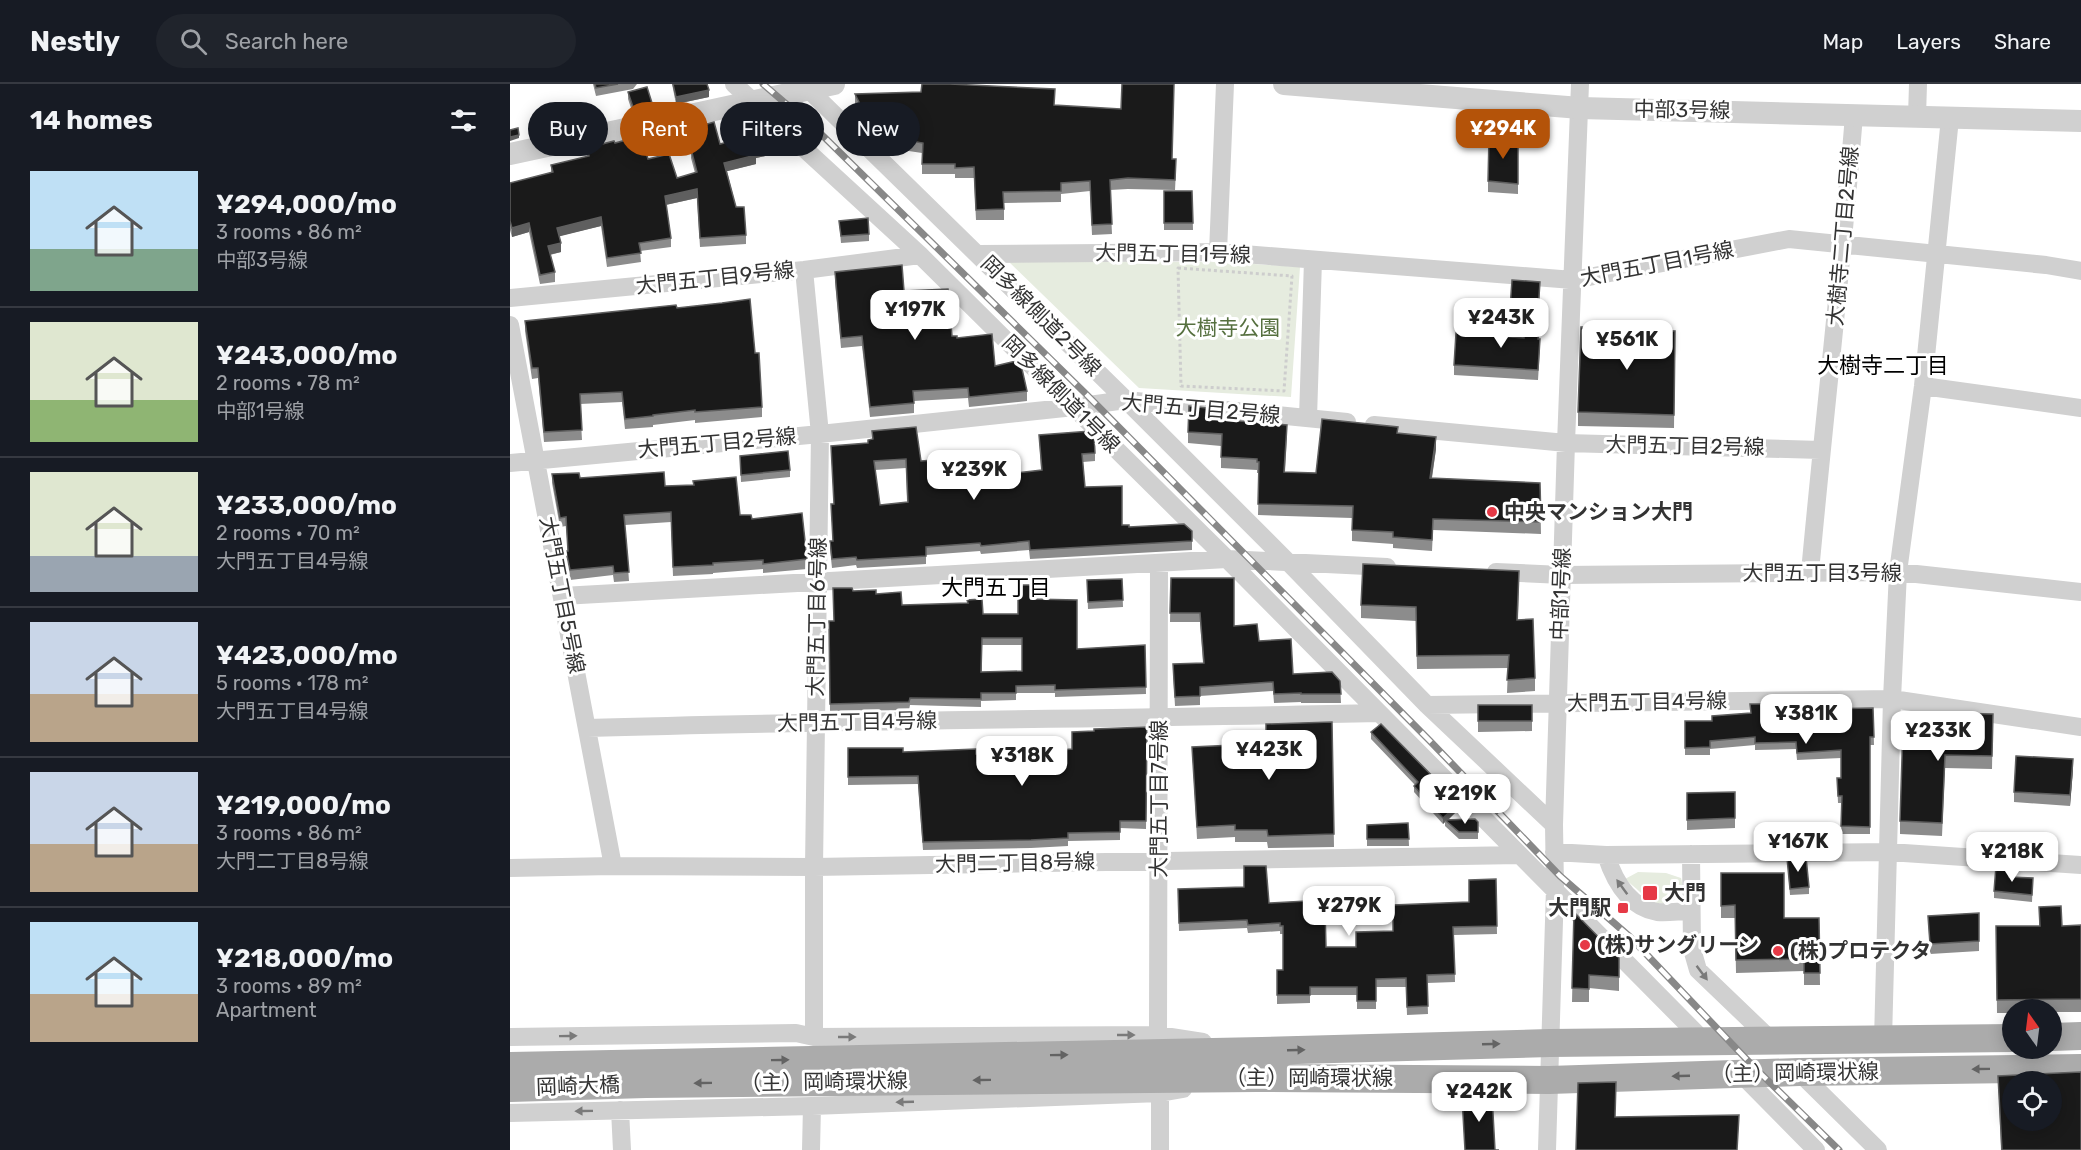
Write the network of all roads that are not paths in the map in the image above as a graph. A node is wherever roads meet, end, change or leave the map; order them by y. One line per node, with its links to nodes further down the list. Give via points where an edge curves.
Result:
1 (734, 84): 8 (street, 岡多線側道1号線)
2 (834, 84): 7 (street)
3 (1225, 84): 18 (street)
4 (1284, 84): 9 (street, 中部3号線)
5 (1580, 84): 9 (street, 中部1号線)
6 (1918, 84): 12 (street)
7 (806, 87): 8 (street); 20 (street, 岡多線側道2号線)
8 (755, 102)
9 (1580, 108): 11 (street, 中部3号線); 25 (street, 中部1号線)
10 (720, 109): 15 (street)
11 (1854, 115): 12 (street, 中部3号線); 17 (street, 大樹寺二丁目2号線)
12 (1917, 117): 13 (street, 中部3号線)
13 (1950, 118): 14 (street, 中部3号線); 19 (street)
14 (2081, 121)
15 (510, 154)
16 (813, 156): 21 (street, 岡多線側道1号線)
17 (1844, 245): 19 (street, 大門五丁目1号線); 25 (street, 大門五丁目1号線, via 1789,239); 35 (street, 大樹寺二丁目2号線)
18 (1218, 252): 20 (street, 大門五丁目1号線); 22 (street, 大門五丁目1号線)
19 (1938, 253): 24 (street, 大門五丁目1号線); 28 (street)
20 (979, 254): 29 (street, 岡多線側道2号線)
21 (920, 255): 23 (street, 大門五丁目9号線); 30 (street, 岡多線側道1号線)
22 (1313, 260): 25 (street, 大門五丁目1号線); 32 (street)
23 (804, 270): 26 (street, 大門五丁目9号線); 33 (street, 大門五丁目6号線)
24 (2081, 271)
25 (1573, 280): 34 (street, 中部1号線)
26 (510, 298)
27 (510, 325): 36 (street, 大門五丁目5号線)
28 (1923, 386): 31 (street); 44 (street)
29 (1126, 400): 30 (street, 大門五丁目2号線); 32 (street, 大門五丁目2号線); 39 (street, 岡多線側道2号線)
30 (1074, 407): 33 (street, 大門五丁目2号線); 38 (street, 岡多線側道1号線)
31 (2081, 408)
32 (1308, 418): 34 (street, 大門五丁目2号線)
33 (820, 434): 36 (street, 大門五丁目2号線); 46 (street, 大門五丁目6号線)
34 (1566, 443): 35 (street, 大門五丁目2号線); 45 (street, 中部1号線)
35 (1821, 450): 43 (street, 大樹寺二丁目2号線)
36 (536, 460): 37 (street, 大門五丁目2号線); 48 (street, 大門五丁目5号線)
37 (510, 463)
38 (1227, 559): 39 (street); 40 (street); 52 (street, 岡多線側道1号線)
39 (1288, 562): 41 (street); 51 (street, 岡多線側道2号線)
40 (1159, 563): 46 (street); 53 (street, 大門五丁目7号線)
41 (1407, 568)
42 (1478, 571): 45 (street, 大門五丁目3号線)
43 (1810, 572): 44 (street, 大門五丁目3号線); 45 (street, 大門五丁目3号線)
44 (1898, 572): 47 (street, 大門五丁目3号線); 49 (street)
45 (1562, 575): 50 (street, 中部1号線)
46 (817, 581): 48 (street); 54 (street, 大門五丁目6号線)
47 (2081, 592)
48 (562, 596): 55 (street, 大門五丁目5号線)
49 (1892, 699): 50 (street, 大門五丁目4号線); 56 (street, 大門五丁目4号線); 59 (street)
50 (1558, 703): 51 (street, 大門五丁目4号線); 57 (street, 中部1号線)
51 (1427, 705): 57 (street, 岡多線側道2号線)
52 (1379, 713): 53 (street, 大門五丁目4号線); 61 (street, 岡多線側道1号線)
53 (1159, 718): 54 (street, 大門五丁目4号線); 63 (street, 大門五丁目7号線)
54 (816, 721): 55 (street, 大門五丁目4号線); 66 (street, 大門五丁目6号線)
55 (587, 728): 65 (street, 大門五丁目5号線)
56 (2081, 728)
57 (1554, 825): 58 (street, 中部1号線)
58 (1554, 852): 62 (street); 68 (street, 中部1号線)
59 (1890, 852): 60 (street); 64 (street); 77 (street)
60 (1691, 854): 62 (street); 69 (street)
61 (1520, 855): 63 (street, 大門二丁目8号線); 68 (street, 岡多線側道1号線)
62 (1606, 855): 69 (street, one-way to 62, via 1657,912 1642,906 1625,893)
63 (1159, 861): 66 (street, 大門二丁目8号線); 70 (street, 大門五丁目7号線)
64 (2081, 865)
65 (613, 866): 66 (street, 大門二丁目8号線); 67 (street, 大門二丁目8号線)
66 (814, 867): 73 (street, 大門五丁目6号線)
67 (510, 868)
68 (1555, 888): 78 (street, 岡多線側道1号線); 79 (street, 中部1号線)
69 (1690, 911): 76 (street, one-way to 76, via 1692,949 1698,969)
70 (1158, 1035): 73 (street, one-way to 70); 80 (street)
71 (2081, 1036): 74 (main road)
72 (510, 1037): 73 (street, one-way to 73, via 796,1033)
73 (814, 1037)
74 (2062, 1037)
75 (2002, 1038): 77 (main road, （主）岡崎環状線)
76 (1771, 1040): 77 (main road, （主）岡崎環状線); 78 (main road, （主）岡崎環状線)
77 (1883, 1040)
78 (1704, 1041): 79 (main road, （主）岡崎環状線)
79 (1550, 1042): 80 (main road, （主）岡崎環状線, one-way to 79); 86 (street, 中部1号線)
80 (1259, 1064): 84 (main road, （主）岡崎環状線); 86 (main road, （主）岡崎環状線); 88 (street)
81 (510, 1066): 84 (main road, 岡崎大橋)
82 (2081, 1068): 83 (main road, （主）岡崎環状線, one-way to 83)
83 (1799, 1072): 85 (main road, （主）岡崎環状線); 97 (street)
84 (642, 1073): 87 (main road, 岡崎大橋)
85 (1740, 1073): 86 (main road, （主）岡崎環状線, one-way to 86); 96 (street)
86 (1549, 1080): 95 (street, 中部1号線)
87 (510, 1088)
88 (1160, 1093): 89 (street, one-way to 89); 94 (street)
89 (812, 1106): 90 (street); 93 (street)
90 (620, 1110): 91 (street, one-way to 91); 92 (street)
91 (510, 1113)
92 (622, 1150)
93 (811, 1150)
94 (1160, 1150)
95 (1547, 1150)
96 (1816, 1150)
97 (1878, 1150)

